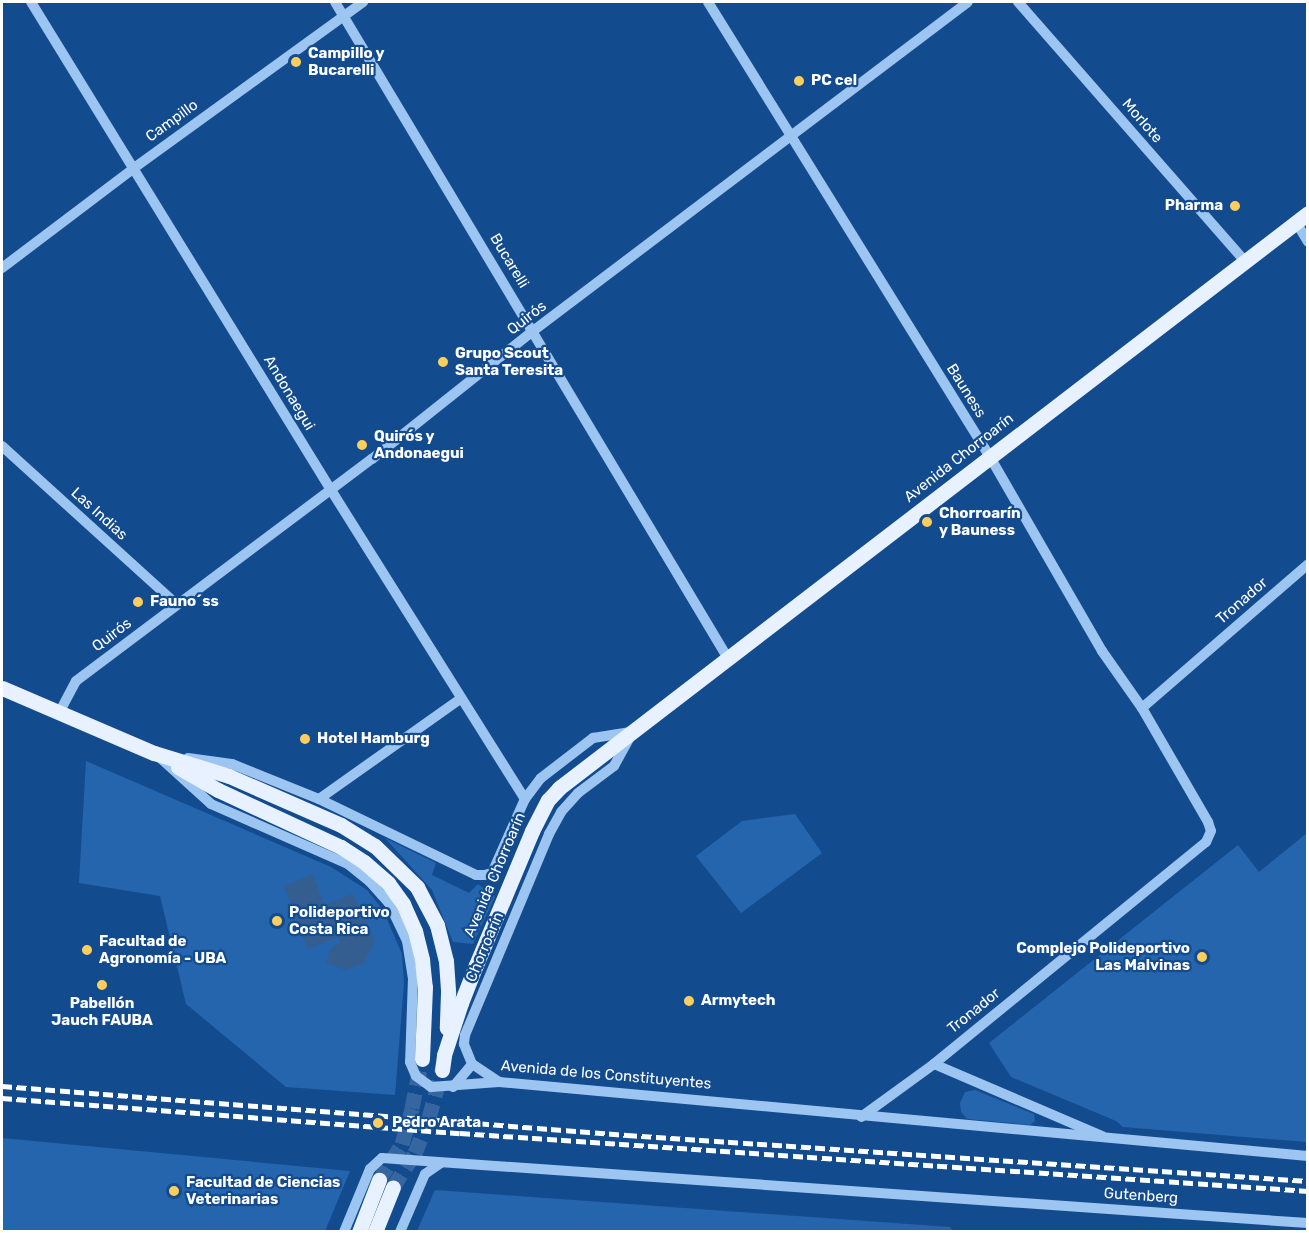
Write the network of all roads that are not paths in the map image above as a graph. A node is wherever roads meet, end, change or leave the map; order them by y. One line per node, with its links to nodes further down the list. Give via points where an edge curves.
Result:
1 (31, 2): 9 (street, Andonaegui)
2 (335, 2): 7 (street, Bucarelli)
3 (363, 2): 7 (street, Campillo)
4 (708, 2): 8 (street, Bauness)
5 (968, 2): 8 (street, Quirós)
6 (1018, 2): 12 (street, Morlote)
7 (344, 15): 9 (street, Campillo); 14 (street, Bucarelli)
8 (791, 138): 14 (street, Quirós); 16 (street, Bauness)
9 (134, 168): 13 (street, Campillo); 17 (street, Andonaegui)
10 (1302, 218): 11 (street); 12 (main road, Avenida Chorroarín)
11 (1308, 242)
12 (1244, 260): 16 (main road, Avenida Chorroarín)
13 (2, 268)
14 (533, 331): 17 (street, Quirós); 20 (street, Bucarelli)
15 (2, 446): 19 (street, Las Indias)
16 (990, 458): 20 (main road, Avenida Chorroarín); 23 (street, Bauness, via 1102,651)
17 (331, 490): 19 (street, Quirós); 22 (street, Andonaegui)
18 (1308, 564): 23 (street, Tronador)
19 (177, 604): 24 (street, Quirós, via 76,681)
20 (729, 660): 25 (main road, Avenida Chorroarín)
21 (2, 688): 24 (main road, Avenida de los Constituyentes)
22 (460, 699): 27 (street); 28 (street, Andonaegui)
23 (1142, 708): 29 (street, Bauness)
24 (59, 713): 26 (main road, Avenida de los Constituyentes)
25 (634, 731): 28 (street, Avenida Chorroarín, via 593,738 541,778); 32 (main road, Avenida Chorroarín, via 548,800 476,965); 33 (street, Chorroarín, via 614,766 578,793 549,834 465,1035 464,1044)
26 (154, 753): 27 (street, Avenida de los Constituyentes, via 232,764); 31 (main road, Avenida de los Constituyentes, via 218,790 341,847 388,883 415,930 422,960); 32 (main road, Avenida de los Constituyentes, via 229,776 341,825 399,867 427,904 446,961); 36 (street, Avenida de los Constituyentes, via 211,804 348,864 370,882 394,910 407,941 413,978 412,1069 431,1087)
27 (320, 799): 30 (street, Avenida de los Constituyentes, via 476,875)
28 (525, 799): 30 (street, Avenida Chorroarín, via 492,873)
29 (1211, 831): 34 (street, Tronador, via 1206,843)
30 (484, 875)
31 (422, 1059)
32 (443, 1062)
33 (472, 1064): 35 (street); 36 (street)
34 (934, 1064): 37 (street, Tronador); 38 (street)
35 (499, 1082): 36 (street, Avenida de los Constituyentes); 37 (street, Avenida de los Constituyentes)
36 (453, 1087)
37 (861, 1117): 38 (street)
38 (1111, 1139): 39 (street)
39 (1308, 1156)
40 (410, 1161): 41 (street); 42 (street, via 418,1167); 44 (street, via 377,1160)
41 (441, 1163): 42 (street, via 430,1169); 43 (street, Gutenberg)
42 (420, 1183): 47 (street)
43 (1308, 1223)
44 (344, 1232)
45 (358, 1232): 46 (main road, via 386,1184)
46 (375, 1232)
47 (400, 1232)

